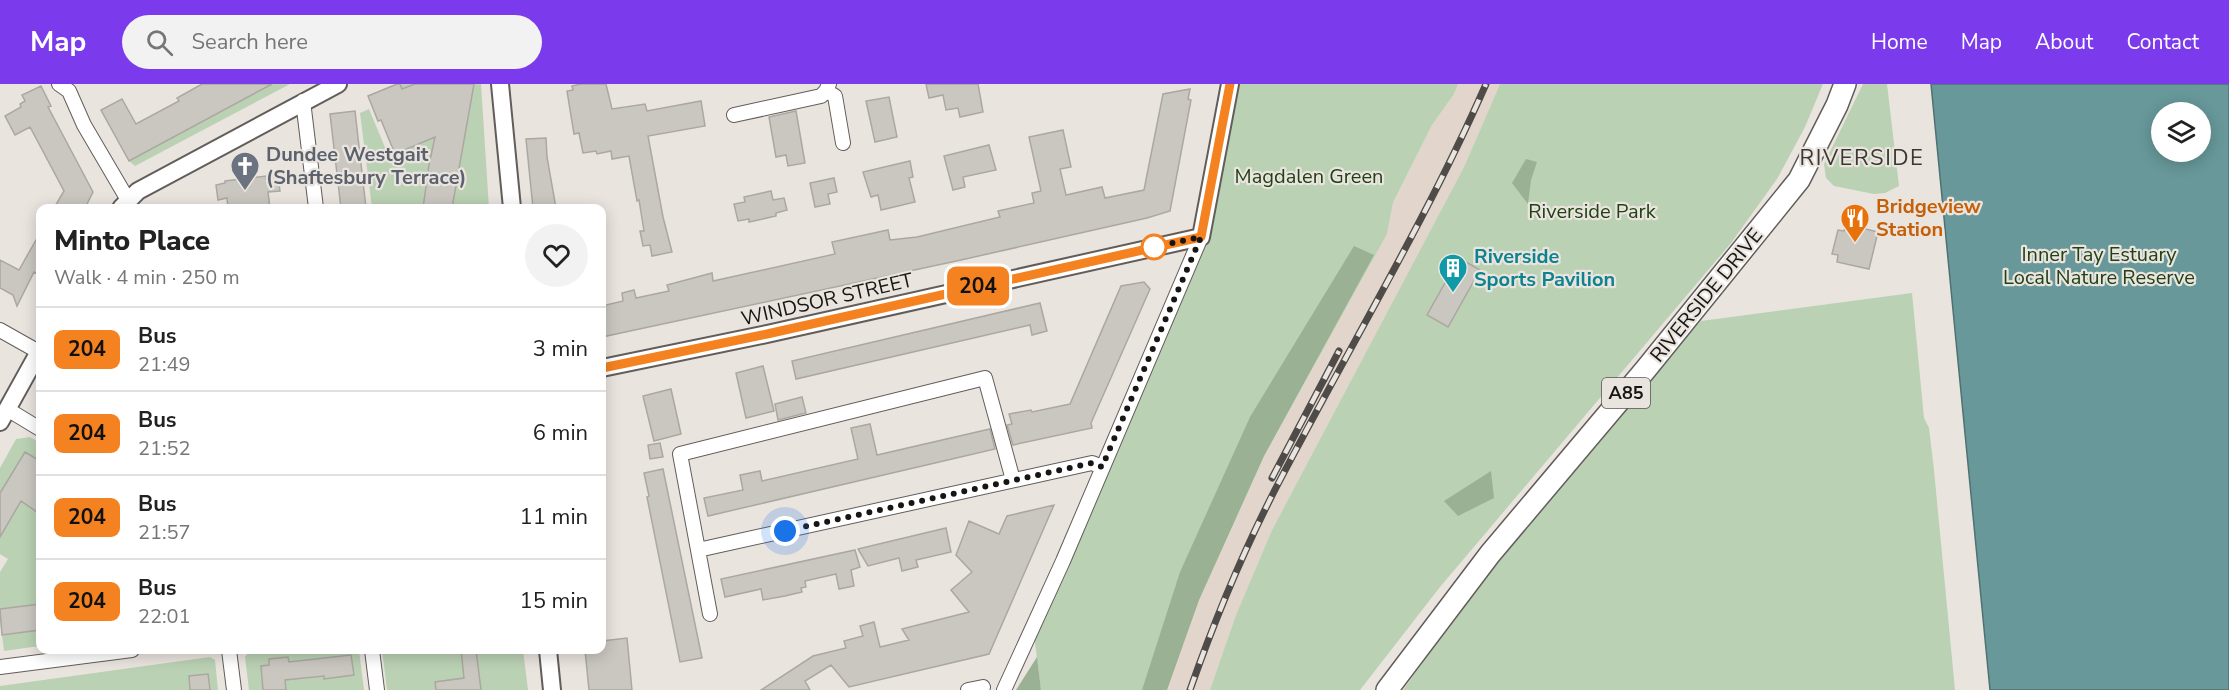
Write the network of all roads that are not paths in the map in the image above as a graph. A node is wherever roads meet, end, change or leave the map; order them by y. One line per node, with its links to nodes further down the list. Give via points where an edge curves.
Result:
1 (59, 84): 10 (street, via 69,91)
2 (500, 84): 12 (street)
3 (1230, 84): 13 (street)
4 (1845, 84): 35 (main road, RIVERSIDE DRIVE / A85, via 1799,180 1490,554)
5 (335, 85): 7 (street)
6 (828, 88): 8 (street, via 814,98); 9 (street, via 835,96)
7 (303, 101): 10 (street, via 138,191); 11 (street)
8 (734, 115)
9 (843, 143)
10 (125, 204)
11 (316, 204)
12 (512, 204)
13 (1201, 237): 17 (street, WINDSOR STREET); 20 (street)
14 (0, 330): 15 (street)
15 (36, 349)
16 (36, 358): 18 (street)
17 (606, 367)
18 (4, 415): 19 (street)
19 (36, 427)
20 (1102, 467): 21 (street, via 1092,463); 34 (street)
21 (1013, 480): 22 (street); 22 (street, via 985,378 680,454)
22 (698, 550): 23 (street)
23 (710, 614)
24 (101, 654): 28 (street)
25 (230, 654): 30 (street)
26 (372, 654): 31 (street)
27 (548, 654): 32 (street)
28 (0, 667)
29 (983, 687): 33 (street)
30 (234, 690)
31 (377, 690)
32 (552, 690)
33 (968, 690)
34 (1004, 690)
35 (1388, 690)

